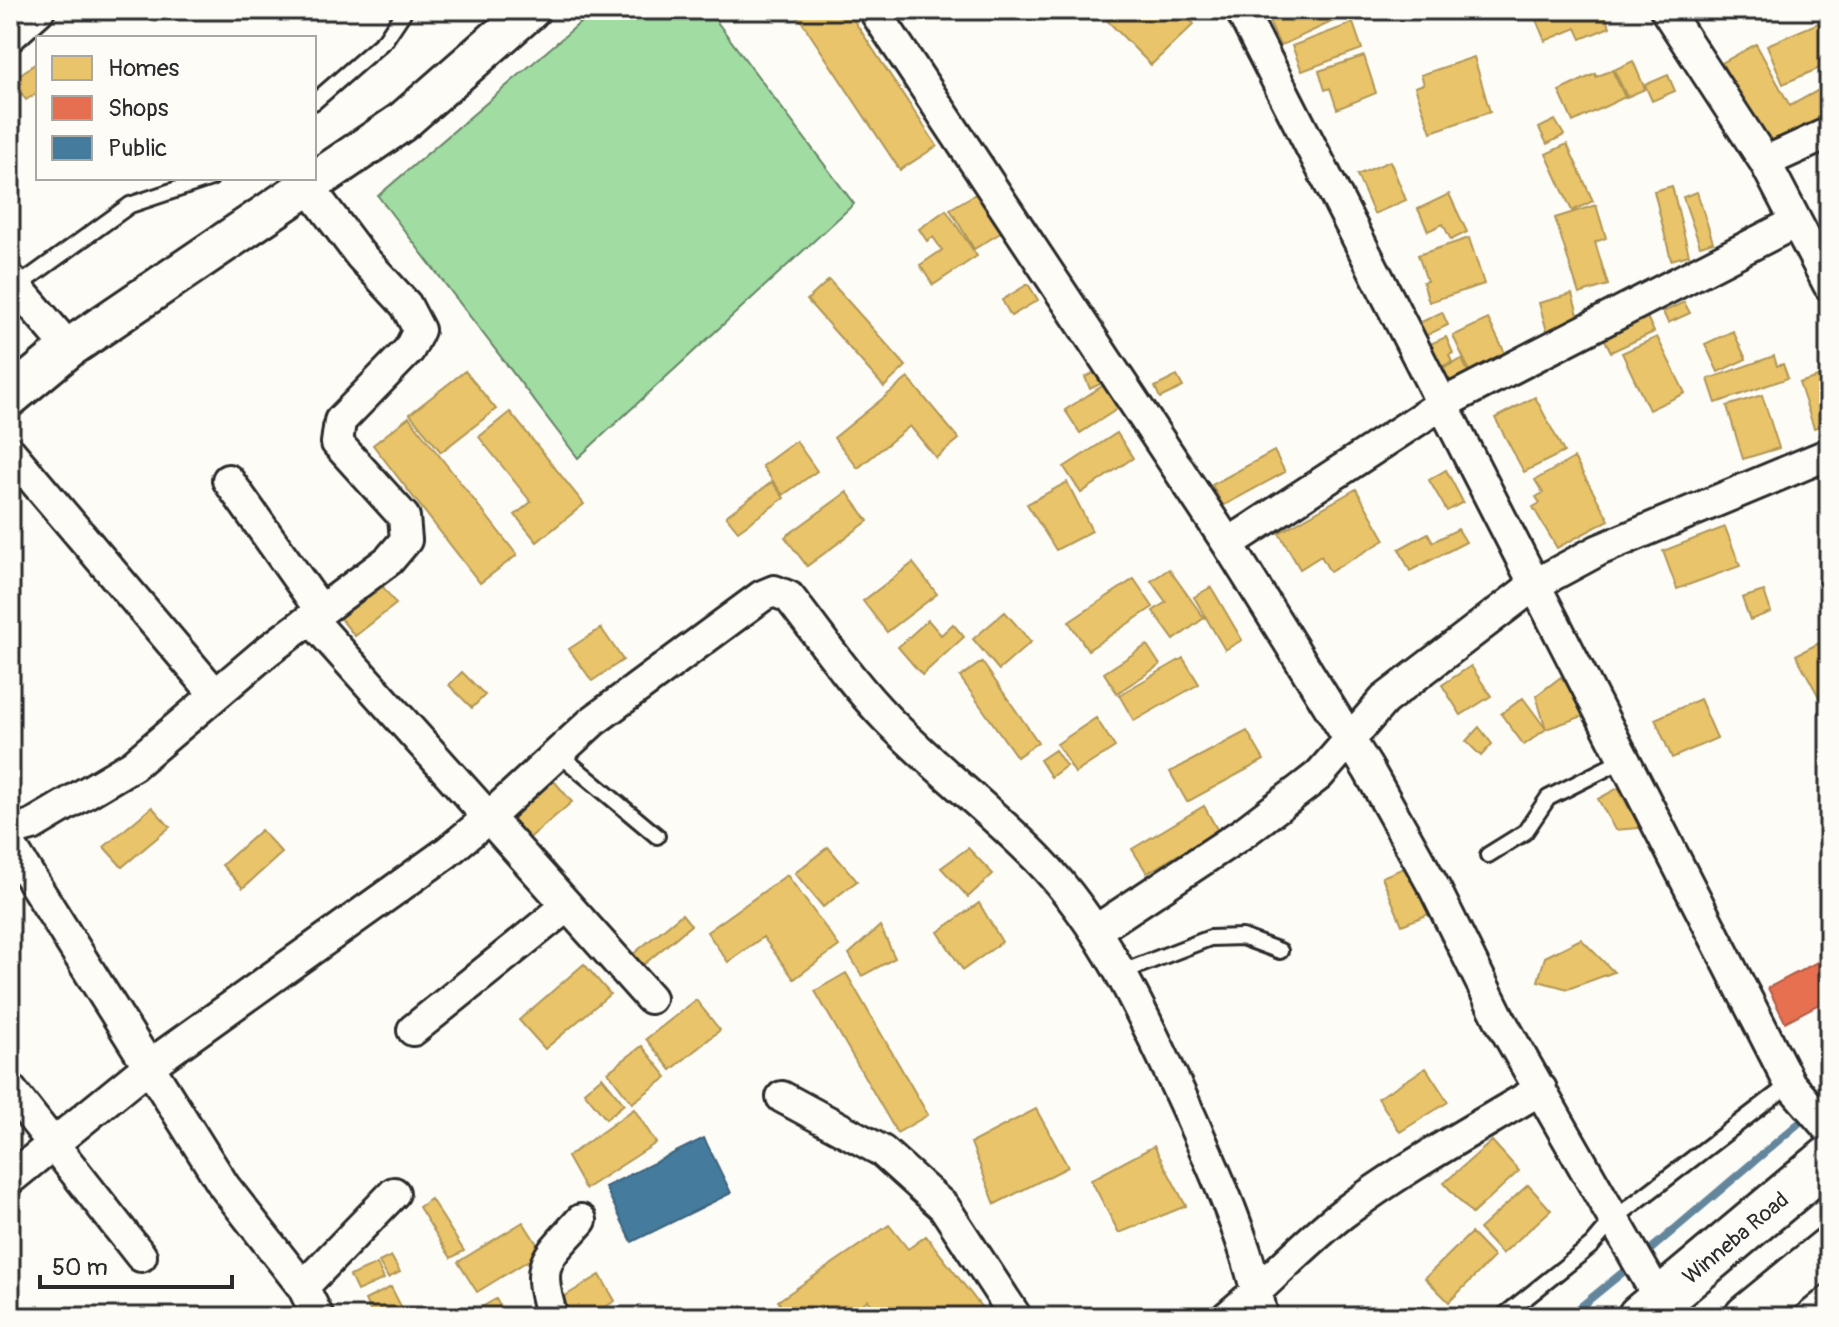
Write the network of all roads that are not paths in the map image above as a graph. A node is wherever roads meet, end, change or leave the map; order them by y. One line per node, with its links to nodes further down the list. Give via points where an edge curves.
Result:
1 (39, 10): 7 (street)
2 (405, 10): 8 (lane, via 385,40)
3 (874, 10): 22 (street)
4 (1241, 10): 18 (street)
5 (1666, 10): 10 (street)
6 (527, 11): 12 (street, via 402,122)
7 (10, 36)
8 (316, 100)
9 (1829, 133): 10 (street)
10 (1765, 162): 13 (street)
11 (205, 180): 15 (lane, via 130,205)
12 (308, 186): 16 (street); 24 (street, via 406,305 419,330 409,350 340,421 337,443 404,517 406,540 389,560)
13 (1796, 222): 14 (street); 18 (street)
14 (1829, 285)
15 (12, 286): 16 (street)
16 (69, 348): 17 (street)
17 (10, 397)
18 (1442, 404): 22 (street); 23 (street)
19 (10, 452): 25 (street)
20 (1829, 454): 23 (street, via 1599,550)
21 (228, 480): 24 (street)
22 (1228, 544): 26 (street)
23 (1534, 585): 26 (street, via 1384,700); 28 (street)
24 (316, 615): 25 (street); 29 (street)
25 (215, 694): 30 (street, via 133,765 32,825)
26 (1349, 738): 35 (street, via 1301,789); 43 (street)
27 (559, 754): 29 (street); 31 (lane); 35 (street, via 593,721 774,591 789,597 889,721 1038,860)
28 (1623, 760): 33 (lane, via 1548,798 1525,832); 41 (street)
29 (488, 818): 34 (street); 40 (street)
30 (10, 831)
31 (657, 836)
32 (10, 845): 40 (street)
33 (1488, 855)
34 (567, 906): 38 (street); 39 (street)
35 (1095, 931): 37 (street)
36 (1280, 951): 37 (lane, via 1242,937 1210,938)
37 (1120, 973): 55 (street, via 1204,1148)
38 (650, 998)
39 (413, 1030)
40 (150, 1065): 46 (street); 54 (street, via 224,1186)
41 (1790, 1084): 45 (street); 50 (lane)
42 (10, 1089): 46 (street)
43 (1541, 1089): 50 (street); 55 (street, via 1345,1212 1280,1267)
44 (782, 1097): 59 (street, via 882,1151 944,1207)
45 (1829, 1129)
46 (52, 1145): 48 (street); 53 (street)
47 (1829, 1159): 56 (highway, Winneba Road)
48 (10, 1179)
49 (394, 1193): 54 (street)
50 (1614, 1219): 56 (street); 61 (lane, via 1592,1245)
51 (581, 1220): 58 (street, via 545,1262 544,1289)
52 (1829, 1250): 62 (highway)
53 (141, 1256)
54 (303, 1287): 57 (street)
55 (1260, 1304): 60 (street)
56 (1650, 1308)
57 (318, 1317)
58 (552, 1317)
59 (1016, 1317)
60 (1227, 1317)
61 (1502, 1317)
62 (1747, 1317)

